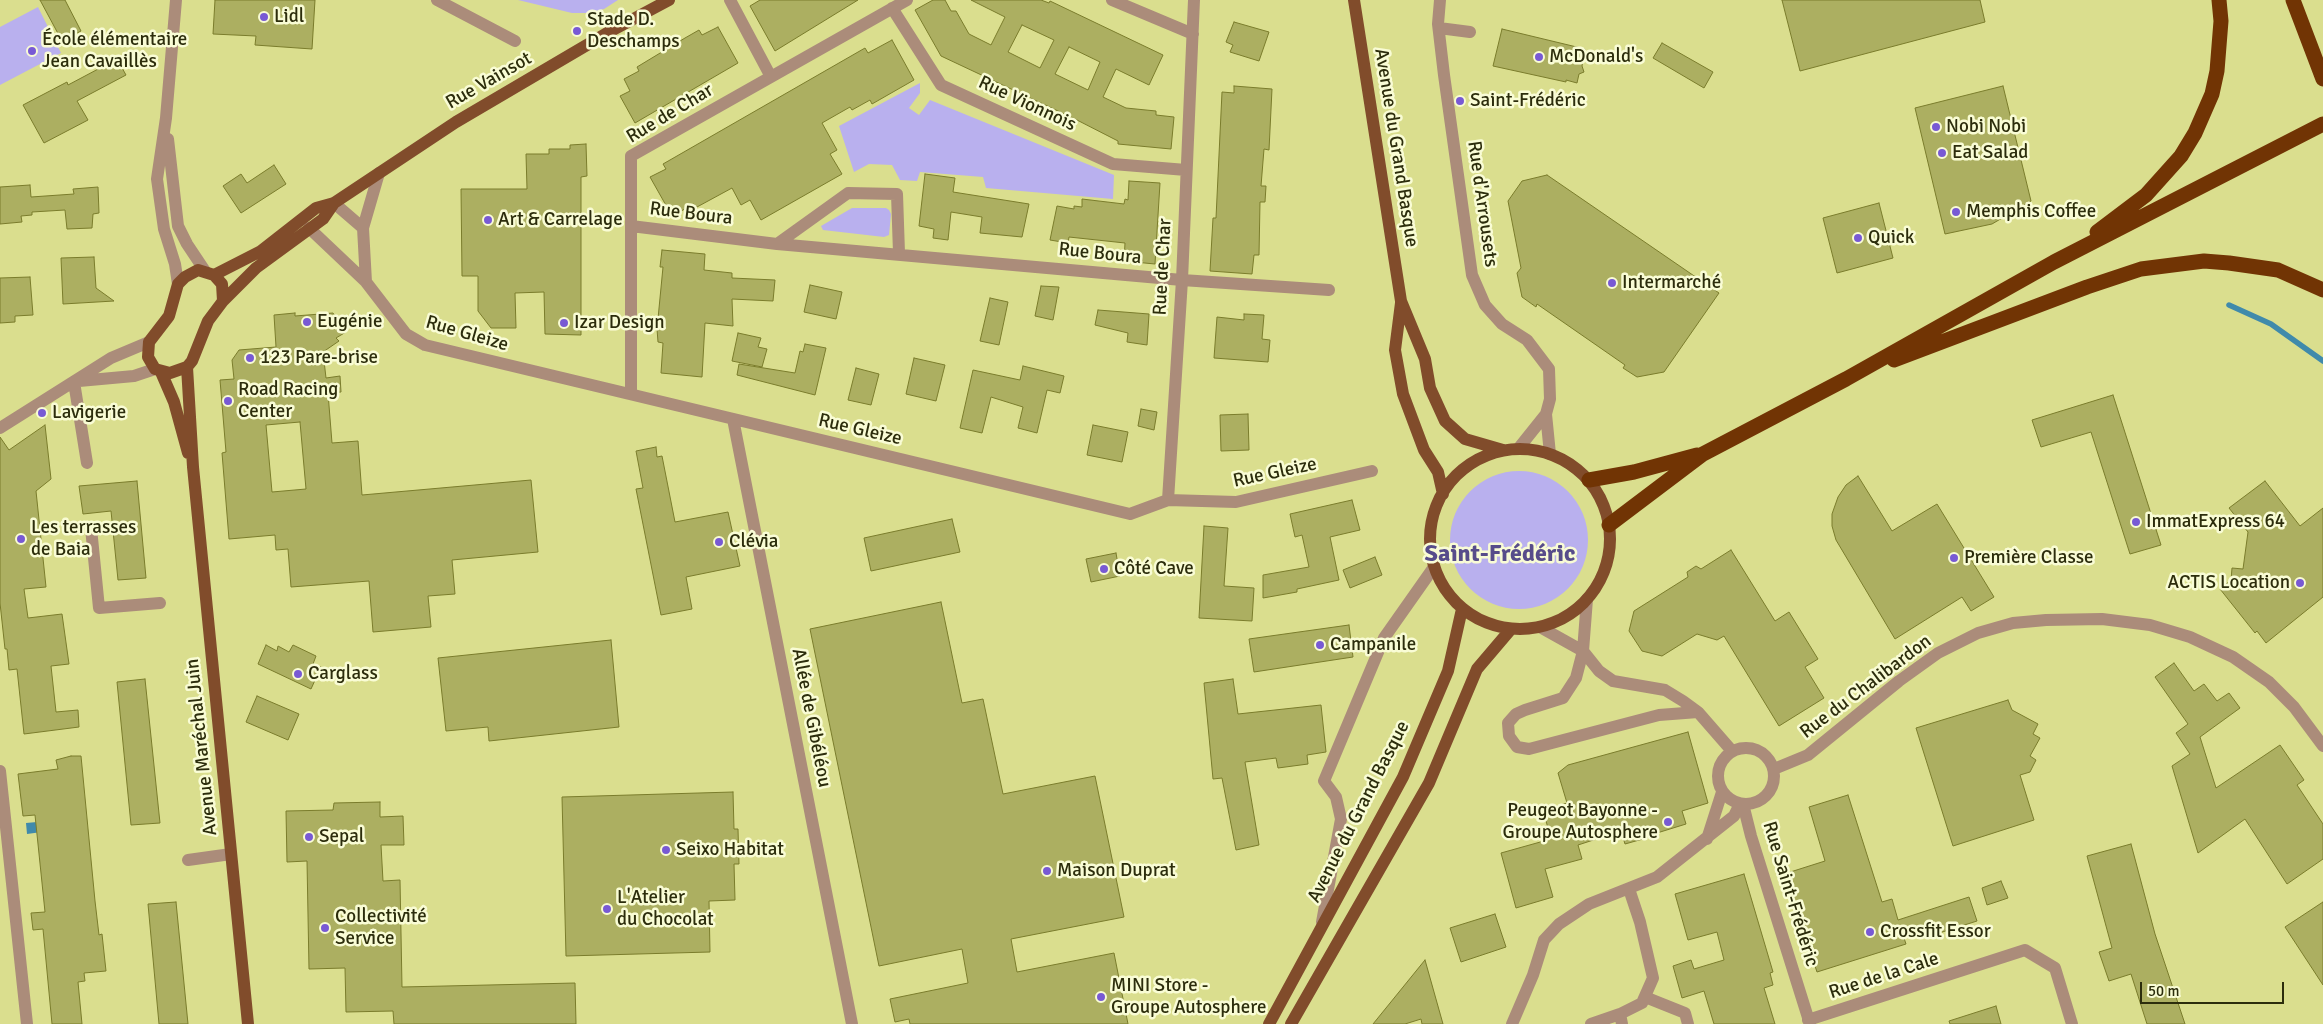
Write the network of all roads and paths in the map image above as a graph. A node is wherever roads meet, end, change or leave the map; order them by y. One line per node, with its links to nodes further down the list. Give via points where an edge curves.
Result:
1 (176, 0): 19 (street)
2 (437, 0): 16 (street)
3 (669, 0): 22 (main road, Rue Vainsot, via 608,32 456,122)
4 (730, 0): 17 (street)
5 (907, 0): 12 (street, Rue de Char)
6 (1112, 0): 15 (street)
7 (1194, 0): 15 (street, Rue de Char)
8 (1354, 0): 37 (main road, Avenue du Grand Basque)
9 (1440, 0): 13 (street, Rue d'Arrousets)
10 (2219, 0): 29 (highway, via 2220,49 2212,94 2182,156 2146,195)
11 (2294, 0): 18 (highway)
12 (892, 8): 17 (street, Rue de Char); 21 (street, Rue Vionnois, via 941,85 1113,164)
13 (1439, 28): 14 (street); 44 (street, Rue d'Arrousets, via 1472,276 1485,305 1502,324 1526,340 1549,369 1550,399)
14 (1470, 32)
15 (1193, 34): 21 (street, Rue de Char)
16 (515, 42)
17 (771, 77): 24 (street, Rue de Char, via 631,156)
18 (2323, 79)
19 (166, 118): 30 (street, via 178,226); 33 (street, via 157,179 164,229)
20 (2323, 124): 29 (highway)
21 (1186, 170): 31 (street, Rue de Char)
22 (379, 173): 23 (main road, Rue Vainsot); 26 (street)
23 (334, 203): 25 (main road, Rue Vainsot, via 323,219); 26 (street); 30 (main road, Rue Vainsot, via 316,208 261,250)
24 (631, 226): 27 (street, Rue Boura); 43 (street, Rue de Char)
25 (309, 228): 32 (street, Rue Gleize); 36 (main road, Rue Vainsot, via 256,268)
26 (363, 228): 32 (street)
27 (777, 244): 28 (street, Rue Boura); 28 (street, via 848,194 897,194)
28 (899, 253): 31 (street, Rue Boura)
29 (2054, 262): 41 (highway)
30 (209, 273): 33 (main road, Rue Vainsot, via 191,272); 36 (main road, via 222,284)
31 (1182, 280): 34 (street, Rue Boura); 56 (street, Rue de Char)
32 (366, 282): 43 (street, Rue Gleize, via 406,334 425,345)
33 (178, 284): 38 (main road, via 169,316)
34 (1329, 290)
35 (2323, 290): 41 (highway, via 2278,270 2229,262 2204,261 2141,269)
36 (222, 301): 39 (main road, Rue Vainsot, via 208,320)
37 (1402, 301): 48 (main road, Avenue du Grand Basque, via 1425,359 1430,388 1445,421 1465,439); 55 (main road, Avenue du Grand Basque, via 1395,350 1403,394 1424,450 1438,472)
38 (149, 342): 40 (main road, Avenue Maréchal Juin, via 148,357); 42 (street, via 111,358)
39 (187, 367): 40 (main road, via 180,371); 52 (main road, Avenue Maréchal Juin)
40 (158, 370): 42 (street, via 134,376); 52 (main road, Avenue Maréchal Juin, via 174,402)
41 (1846, 379): 50 (highway)
42 (74, 382): 46 (street); 51 (street)
43 (631, 394): 45 (street, Rue Gleize)
44 (1546, 414): 47 (street); 49 (street, Rue d'Arrousets)
45 (733, 419): 56 (street, Rue Gleize, via 1130,514); 83 (street, Allée de Gibéléou)
46 (0, 428)
47 (1518, 449): 48 (main road); 49 (main road)
48 (1503, 450): 55 (main road, via 1474,461 1454,477)
49 (1550, 454): 54 (main road, via 1571,464)
50 (1703, 454): 54 (highway); 57 (highway)
51 (86, 463)
52 (193, 467): 74 (main road, Avenue Maréchal Juin)
53 (1372, 471): 56 (street, Rue Gleize, via 1236,502)
54 (1589, 480): 57 (main road, via 1602,501)
55 (1443, 494): 59 (main road, via 1436,504 1429,533)
56 (1168, 500)
57 (1609, 525): 60 (main road, via 1609,551 1601,577)
58 (91, 528): 61 (street, via 99,608)
59 (1434, 567): 62 (main road, via 1443,588); 77 (street, via 1384,638 1324,780 1336,797 1341,819)
60 (1587, 599): 63 (main road, via 1566,616); 65 (street)
61 (160, 603)
62 (1462, 609): 64 (main road, via 1494,626); 77 (main road, Avenue du Grand Basque, via 1448,671 1403,776)
63 (1540, 627): 64 (main road); 65 (street)
64 (1511, 629): 85 (main road, via 1477,668 1430,783)
65 (1584, 652): 66 (street, via 1599,671 1613,681 1664,690); 66 (street, via 1576,678 1563,698 1516,714 1508,723 1509,736 1517,747 1528,748 1659,714)
66 (1698, 712): 68 (street)
67 (2323, 746): 69 (street, Rue du Chalibardon, via 2294,707 2269,682 2233,656 2150,624 2102,619 2046,620 2013,623 1978,633 1938,654 1899,680 1808,755)
68 (1732, 751): 69 (street, via 1757,749 1770,760); 71 (street, via 1724,757 1717,774)
69 (1774, 769): 72 (street, via 1771,790 1764,798)
70 (0, 771): 81 (street)
71 (1722, 792): 72 (street); 73 (street)
72 (1742, 804): 73 (street, via 1734,816); 80 (street, Rue Saint-Frédéric)
73 (1708, 839): 76 (street, via 1657,877)
74 (231, 854): 75 (street); 82 (main road, Avenue Maréchal Juin)
75 (188, 860)
76 (1629, 890): 78 (street, via 1653,978); 86 (street, via 1589,904 1559,924 1544,940)
77 (1321, 929): 84 (main road, Avenue du Grand Basque)
78 (1645, 997): 79 (street); 88 (street, via 1685,1013)
79 (1621, 1019): 87 (street)
80 (1809, 1022): 89 (street, Rue de la Cale, via 2025,950 2054,968)
81 (27, 1024)
82 (248, 1024)
83 (852, 1024)
84 (1269, 1024)
85 (1291, 1024)
86 (1512, 1024)
87 (1591, 1024)
88 (1688, 1024)
89 (2072, 1024)

